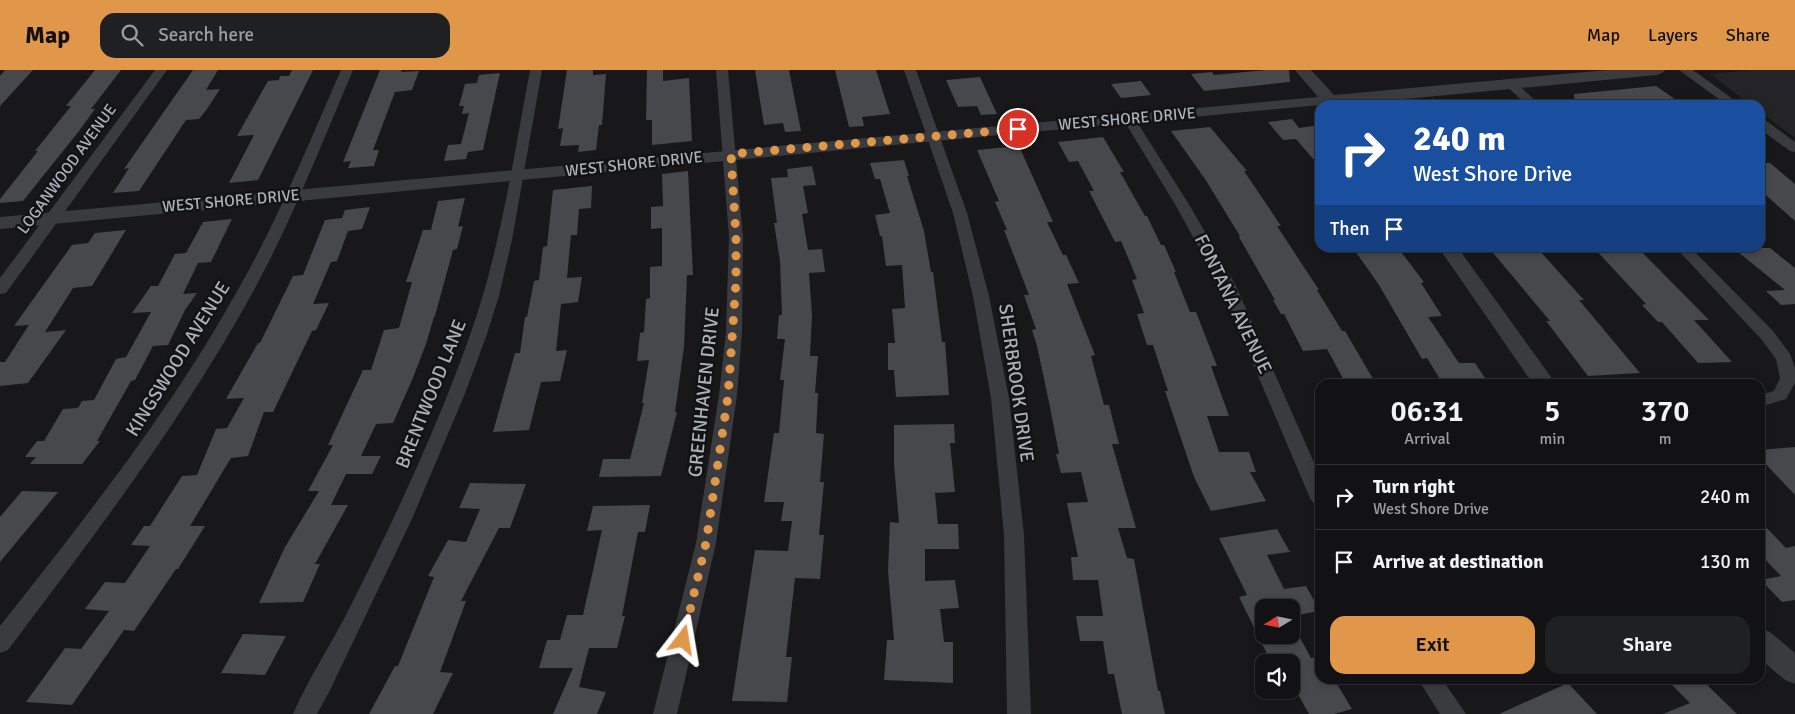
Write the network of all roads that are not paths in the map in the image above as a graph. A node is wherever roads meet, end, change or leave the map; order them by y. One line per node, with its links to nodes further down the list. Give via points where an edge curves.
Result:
1 (161, 70): 22 (street, LOGANWOOD AVENUE)
2 (347, 70): 21 (street, KINGSWOOD AVENUE)
3 (536, 70): 20 (street, BRENTWOOD LANE)
4 (722, 70): 19 (street, GREENHAVEN DRIVE)
5 (910, 70): 17 (street, SHERBROOK DRIVE)
6 (1303, 70): 10 (street)
7 (1657, 70): 9 (street, WEST SHORE DRIVE)
8 (1685, 70): 13 (street)
9 (1510, 84): 11 (street, WEST SHORE DRIVE); 12 (street)
10 (1329, 100)
11 (1351, 100)
12 (1528, 100)
13 (1728, 100)
14 (1315, 103): 15 (street, WEST SHORE DRIVE)
15 (1129, 119): 17 (street, WEST SHORE DRIVE); 29 (street, FONTANA AVENUE, via 1227,284)
16 (1765, 127): 18 (street)
17 (934, 136): 19 (street, WEST SHORE DRIVE); 36 (street, SHERBROOK DRIVE, via 970,250 1000,398 1014,535)
18 (1795, 148)
19 (731, 154): 20 (street, WEST SHORE DRIVE); 35 (street, GREENHAVEN DRIVE, via 736,273 728,396 706,543)
20 (517, 175): 21 (street, WEST SHORE DRIVE); 34 (street, BRENTWOOD LANE, via 491,297 459,389 406,512)
21 (291, 196): 22 (street, WEST SHORE DRIVE); 30 (street, KINGSWOOD AVENUE, via 248,286 198,372 144,454)
22 (53, 218): 23 (street, WEST SHORE DRIVE); 26 (street, LOGANWOOD AVENUE)
23 (0, 223)
24 (1451, 252): 27 (street)
25 (1687, 252): 28 (street, via 1767,335 1784,358 1789,378 1780,395)
26 (0, 289)
27 (1540, 379)
28 (1765, 400)
29 (1315, 486)
30 (0, 643)
31 (1765, 646): 32 (street)
32 (1795, 671)
33 (1433, 684): 37 (street)
34 (305, 714)
35 (665, 714)
36 (1019, 714)
37 (1454, 714)

